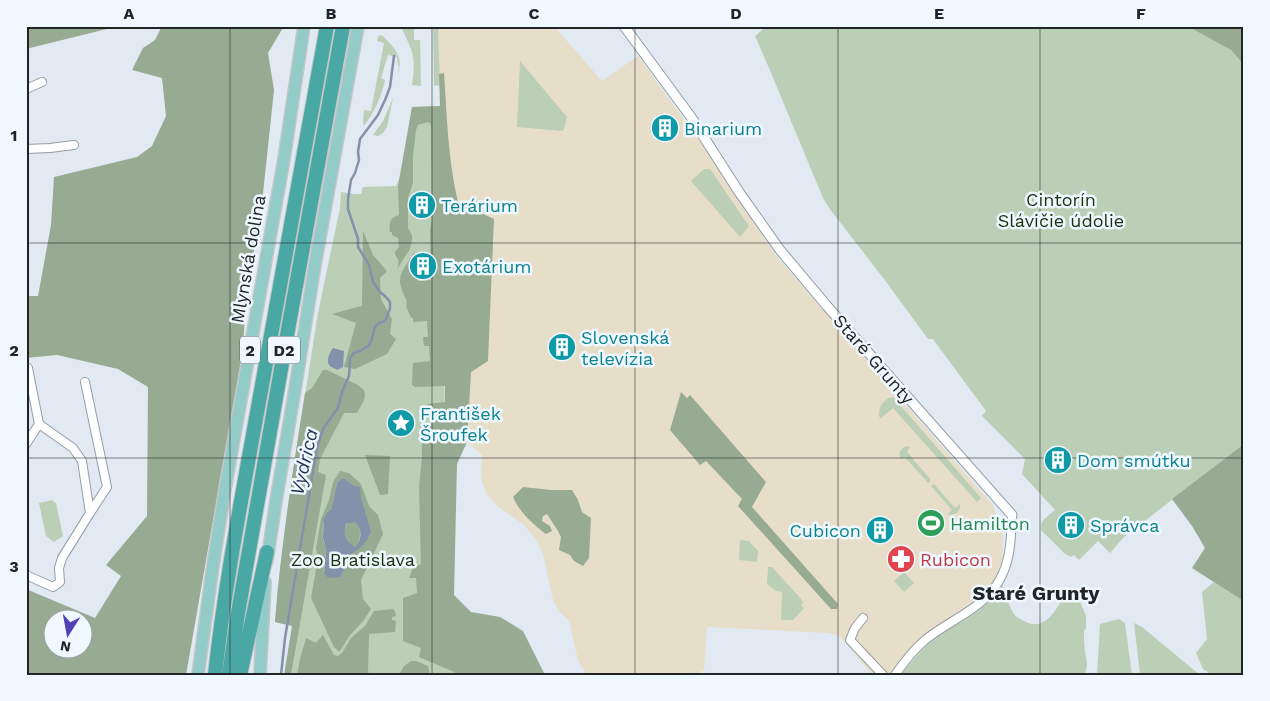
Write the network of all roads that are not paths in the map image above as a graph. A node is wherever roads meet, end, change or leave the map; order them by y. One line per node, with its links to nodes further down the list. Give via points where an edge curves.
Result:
1 (304, 26): 21 (main road, Mlynská dolina / 2, via 284,159 224,489)
2 (317, 26): 9 (highway)
3 (327, 26): 9 (highway, D2)
4 (343, 26): 23 (highway, D2, via 282,360)
5 (358, 26): 18 (main road)
6 (624, 26): 17 (street, Staré Grunty, via 691,117 780,250)
7 (42, 82): 8 (street)
8 (26, 88)
9 (308, 134): 22 (highway, D2, via 248,461)
10 (74, 145): 11 (street)
11 (26, 149)
12 (28, 368): 14 (street)
13 (85, 382): 16 (street, via 107,487)
14 (39, 424): 15 (street); 16 (street, via 73,448 82,461)
15 (26, 444)
16 (90, 514): 19 (street, via 62,558 60,582 53,587)
17 (1012, 516): 27 (street, Staré Grunty, via 1007,560 992,592 924,641)
18 (267, 552): 24 (highway); 25 (main road)
19 (26, 575)
20 (863, 618): 26 (street, via 850,640)
21 (198, 675)
22 (215, 675)
23 (230, 675)
24 (240, 675)
25 (260, 675)
26 (883, 675)
27 (895, 675)

